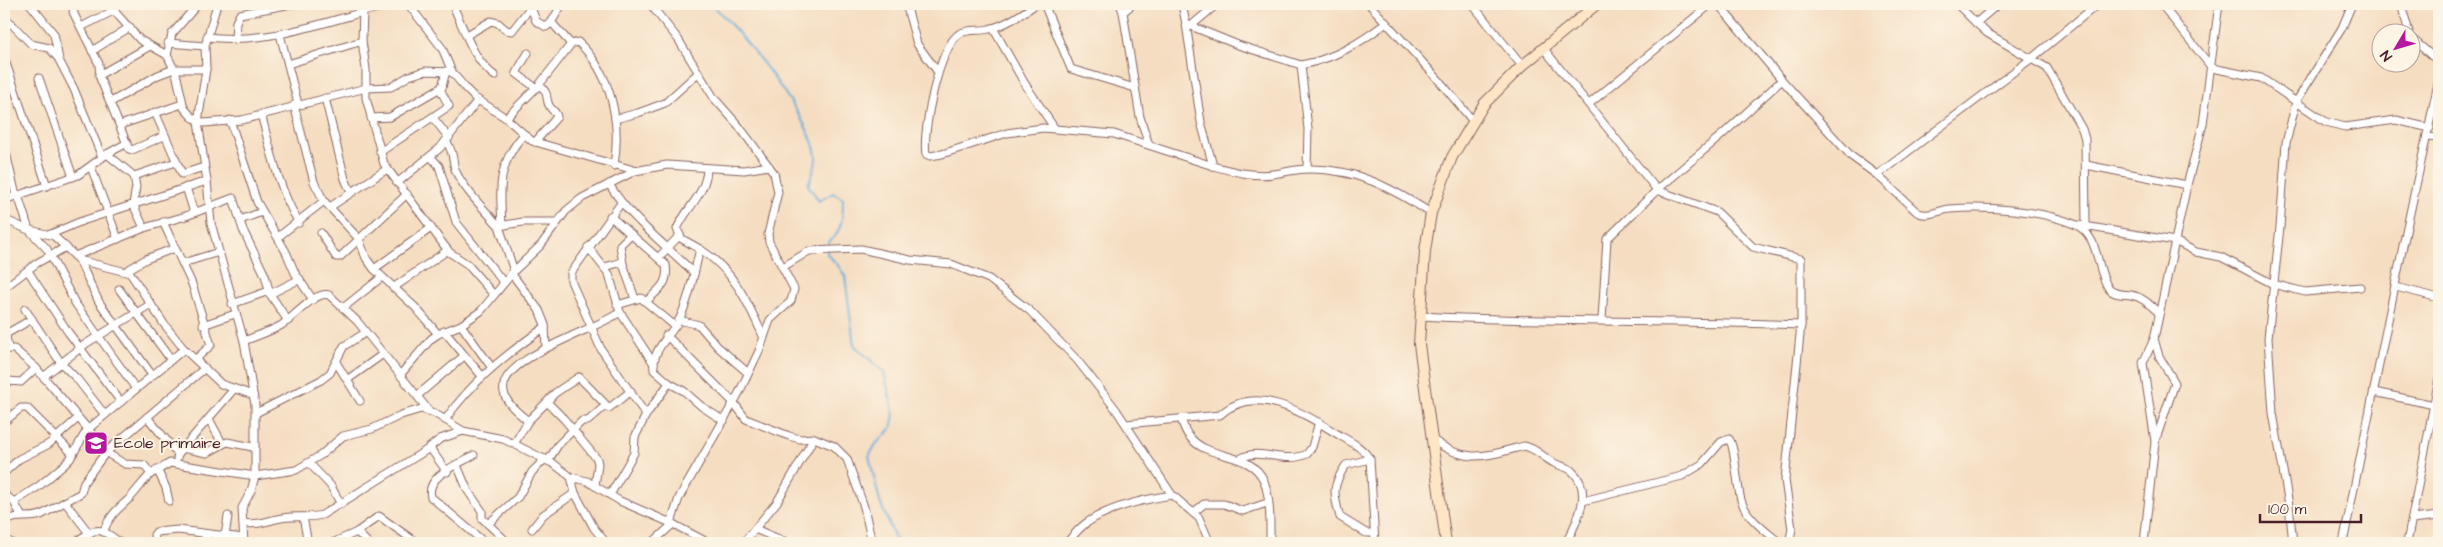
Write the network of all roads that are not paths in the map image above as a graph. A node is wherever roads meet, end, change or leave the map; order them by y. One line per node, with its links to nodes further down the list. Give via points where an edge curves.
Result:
1 (30, 4): 60 (street, via 54,34)
2 (77, 4): 41 (street, via 73,12)
3 (108, 4): 32 (street)
4 (198, 4): 49 (street, via 174,30)
5 (218, 4): 46 (street)
6 (290, 4): 47 (street, via 240,14)
7 (393, 4): 33 (street)
8 (408, 4): 69 (street, via 442,48)
9 (452, 4): 45 (street)
10 (563, 4): 37 (street)
11 (650, 4): 70 (street, via 678,39)
12 (906, 4): 68 (street, via 917,44)
13 (1036, 4): 43 (street)
14 (1044, 4): 79 (street, via 1071,69)
15 (1120, 4): 34 (street)
16 (1133, 4): 34 (street)
17 (1182, 4): 40 (street)
18 (1217, 4): 40 (street)
19 (1369, 4): 38 (street)
20 (1472, 4): 64 (street)
21 (1597, 4): 54 (street)
22 (1711, 4): 86 (street)
23 (1718, 4): 75 (street)
24 (1957, 4): 39 (street)
25 (1998, 4): 39 (street)
26 (2098, 4): 59 (street)
27 (2161, 4): 65 (street)
28 (2352, 4): 84 (street, via 2342,28)
29 (2401, 4): 36 (street)
30 (532, 6): 37 (street, via 535,19 541,26); 45 (street, via 512,31 491,21)
31 (2220, 6): 65 (street)
32 (114, 10): 41 (street); 42 (street)
33 (364, 11): 44 (street); 48 (street)
34 (1122, 12): 79 (street)
35 (4, 16): 60 (street, via 31,44 49,48)
36 (2406, 22)
37 (552, 23): 50 (street)
38 (1386, 23): 63 (street, via 1347,50 1319,62); 95 (street)
39 (1976, 23): 59 (street, via 1987,34)
40 (1189, 24): 63 (street, via 1238,45); 116 (street, via 1201,122)
41 (81, 27): 55 (street)
42 (130, 27): 51 (street, via 140,40); 55 (street)
43 (993, 28): 68 (street, via 968,30 957,36); 99 (street)
44 (280, 34): 47 (street); 62 (street)
45 (467, 35): 72 (street, via 481,63)
46 (207, 37): 47 (street); 52 (street)
47 (235, 40)
48 (362, 41): 62 (street); 78 (street)
49 (168, 43): 52 (street); 57 (street)
50 (571, 44): 76 (street); 93 (street, via 579,43 607,82)
51 (150, 46): 57 (street); 71 (street)
52 (205, 46): 67 (street)
53 (2420, 46): 61 (street)
54 (1544, 49): 64 (street); 86 (street)
55 (92, 51): 71 (street, via 99,64)
56 (528, 53): 76 (street, via 516,73)
57 (167, 55): 66 (street)
58 (4, 57): 130 (street)
59 (2032, 58): 113 (street, via 2050,73 2082,129 2086,139); 123 (street)
60 (59, 60): 110 (street)
61 (2439, 62)
62 (288, 64): 87 (street)
63 (1301, 65): 121 (street, via 1308,129)
64 (1522, 66): 95 (street)
65 (2212, 68): 84 (street, via 2261,78); 129 (street, via 2203,124)
66 (174, 69): 67 (street); 83 (street); 85 (street)
67 (206, 69): 96 (street)
68 (937, 71): 99 (street, via 926,138 928,156 1007,133)
69 (449, 72): 77 (street); 78 (street, via 425,71 392,87); 82 (street)
70 (698, 72): 93 (street, via 665,103); 115 (street, via 714,98)
71 (99, 75): 83 (street)
72 (495, 76)
73 (39, 78): 125 (street)
74 (2439, 79): 80 (street)
75 (1782, 80): 123 (street, via 1851,156); 132 (street)
76 (538, 86): 91 (street); 105 (street, via 547,92 550,107 557,117)
77 (442, 87): 90 (street, via 390,117); 92 (street, via 449,106)
78 (366, 88): 81 (street); 90 (street)
79 (1135, 88): 108 (street)
80 (2438, 94): 98 (street)
81 (325, 98): 87 (street); 133 (street)
82 (478, 100): 91 (street); 104 (street)
83 (111, 102): 97 (street)
84 (2296, 102): 98 (street, via 2326,122 2345,127 2396,120); 187 (street, via 2286,143)
85 (182, 104): 88 (street); 96 (street)
86 (1589, 104): 132 (street)
87 (296, 105): 89 (street); 139 (street, via 314,182)
88 (155, 112): 97 (street); 101 (street)
89 (261, 114): 94 (street); 150 (street, via 283,188)
90 (371, 118): 109 (street)
91 (506, 118): 100 (street)
92 (434, 119): 104 (street); 109 (street)
93 (616, 119): 114 (street)
94 (230, 120): 96 (street); 141 (street)
95 (1472, 120): 144 (street, via 1452,157)
96 (198, 122): 118 (street)
97 (120, 125): 106 (street)
98 (2430, 128): 102 (street)
99 (1055, 129): 108 (street, via 1114,134)
100 (524, 134): 105 (street); 151 (street, via 503,167 499,193)
101 (164, 136): 106 (street, via 132,150); 112 (street)
102 (2428, 137): 103 (street); 191 (street)
103 (2439, 138)
104 (448, 140): 111 (street); 151 (street, via 455,170)
105 (535, 142): 114 (street)
106 (127, 143): 110 (street)
107 (4, 144): 135 (street)
108 (1149, 145): 116 (street)
109 (380, 152): 119 (street)
110 (104, 155): 117 (street); 124 (street)
111 (431, 157): 127 (street); 186 (street, via 439,166 456,222)
112 (176, 162): 118 (street, via 184,174); 124 (street)
113 (2086, 165): 129 (street); 153 (street)
114 (614, 166): 122 (street)
115 (769, 166): 120 (street, via 744,170); 178 (street, via 778,192 769,242)
116 (1213, 166): 121 (street, via 1245,174)
117 (91, 167): 125 (street); 142 (street)
118 (204, 167): 126 (street)
119 (387, 169): 127 (street); 133 (street)
120 (707, 169): 122 (street, via 667,165); 160 (street, via 705,183 680,221 676,231)
121 (1308, 169): 144 (street, via 1354,173 1376,181)
122 (635, 170): 128 (street)
123 (1877, 175): 152 (street, via 1920,214 1961,208 1993,210 2047,216)
124 (134, 176): 138 (street)
125 (73, 177): 130 (street)
126 (207, 181): 131 (street); 140 (street)
127 (398, 183): 134 (street)
128 (609, 184): 137 (street); 149 (street, via 577,202)
129 (2186, 185): 164 (street)
130 (47, 186): 135 (street)
131 (186, 188): 138 (street); 143 (street)
132 (1657, 190): 210 (street, via 1607,239); 214 (street, via 1717,212 1753,247 1778,255 1799,257 1802,263)
133 (351, 192): 139 (street)
134 (408, 194): 155 (street); 163 (street)
135 (17, 195): 136 (street); 156 (street)
136 (4, 200)
137 (621, 203): 145 (street); 167 (street)
138 (133, 204): 142 (street); 154 (street)
139 (327, 204): 150 (street); 163 (street)
140 (209, 207): 143 (street); 147 (street, via 234,198); 171 (street)
141 (262, 212): 147 (street); 161 (street)
142 (109, 213): 158 (street); 162 (street)
143 (194, 213): 148 (street)
144 (1431, 213): 207 (street)
145 (610, 216): 159 (street); 166 (street)
146 (4, 219): 156 (street)
147 (240, 220): 193 (street)
148 (162, 222): 154 (street); 168 (street)
149 (558, 222): 151 (street); 182 (street, via 541,245)
150 (299, 223): 161 (street)
151 (501, 225): 182 (street)
152 (2076, 225): 153 (street); 204 (street, via 2094,244 2109,288 2118,294 2144,300)
153 (2086, 226): 164 (street)
154 (144, 228): 162 (street)
155 (431, 228): 170 (street); 179 (street)
156 (29, 230): 158 (street); 172 (street)
157 (321, 233): 163 (street, via 338,258)
158 (51, 234): 165 (street)
159 (631, 234): 173 (street); 175 (street, via 620,244)
160 (679, 236): 167 (street); 169 (street)
161 (278, 237): 185 (street)
162 (118, 239): 174 (street)
163 (359, 239): 179 (street)
164 (2175, 241): 187 (street, via 2196,252 2221,257); 204 (street)
165 (66, 247): 172 (street); 174 (street)
166 (588, 247): 177 (street); 217 (street, via 570,275)
167 (668, 247): 173 (street); 183 (street)
168 (175, 248): 176 (street); 181 (street)
169 (700, 249): 183 (street); 222 (street, via 722,264 732,277)
170 (448, 250): 189 (street); 194 (street, via 468,264)
171 (219, 252): 176 (street); 200 (street)
172 (51, 255): 180 (street); 220 (street, via 75,303)
173 (659, 257): 198 (street, via 666,265 666,281)
174 (77, 258): 181 (street); 215 (street, via 99,302)
175 (622, 262): 177 (street); 196 (street)
176 (183, 263): 212 (street)
177 (605, 267): 203 (street)
178 (783, 267): 222 (street, via 794,289 793,296 770,320); 273 (street, via 809,252 861,249 910,260 951,264 972,271 989,279 1049,328)
179 (374, 269): 184 (street)
180 (28, 271): 188 (street); 225 (street)
181 (126, 271): 199 (street)
182 (512, 272): 186 (street); 216 (street, via 538,307)
183 (694, 273): 211 (street)
184 (382, 277): 189 (street); 201 (street)
185 (300, 279): 193 (street); 197 (street)
186 (504, 283): 194 (street)
187 (2273, 284): 190 (street, via 2305,292); 357 (street, via 2268,338 2273,413 2288,496)
188 (4, 288)
189 (393, 288): 218 (street)
190 (2360, 288)
191 (2396, 288): 195 (street); 251 (street)
192 (119, 289): 205 (street)
193 (270, 293): 200 (street); 209 (street)
194 (494, 295): 213 (street, via 481,311)
195 (2439, 298)
196 (635, 299): 198 (street); 203 (street)
197 (313, 300): 201 (street, via 329,295); 209 (street)
198 (647, 301): 211 (street)
199 (151, 304): 205 (street); 228 (street)
200 (232, 304): 206 (street)
201 (343, 308): 219 (street)
202 (26, 309): 208 (street)
203 (619, 309): 217 (street); 235 (street)
204 (2159, 313): 223 (street)
205 (137, 314): 215 (street); 232 (street)
206 (235, 314): 212 (street); 224 (street)
207 (1420, 316): 210 (street); 279 (street, via 1422,370)
208 (32, 319): 227 (street, via 6,334); 234 (street)
209 (288, 320): 224 (street)
210 (1602, 320): 214 (street)
211 (677, 323): 221 (street); 239 (street, via 699,324 723,352)
212 (203, 325): 231 (street, via 210,346)
213 (461, 325): 218 (street); 238 (street)
214 (1801, 325): 355 (street, via 1786,480 1792,529)
215 (116, 326): 220 (street); 240 (street)
216 (545, 327): 226 (street); 238 (street)
217 (590, 327): 226 (street); 250 (street)
218 (441, 332): 230 (street); 241 (street, via 423,346)
219 (366, 333): 229 (street); 233 (street, via 344,346)
220 (98, 336): 225 (street); 248 (street)
221 (666, 336): 235 (street); 257 (street)
222 (763, 336): 239 (street)
223 (2154, 339): 280 (street, via 2143,363); 280 (street, via 2159,356 2175,383)
224 (244, 341): 252 (street)
225 (80, 348): 234 (street); 255 (street)
226 (546, 348): 271 (street, via 510,374 503,386 508,400)
227 (6, 349): 236 (street, via 18,352)
228 (184, 349): 231 (street); 232 (street)
229 (383, 354): 241 (street); 245 (street)
230 (464, 356): 242 (street); 253 (street)
231 (196, 359): 237 (street)
232 (171, 360): 240 (street)
233 (336, 362): 245 (street); 261 (street, via 321,380)
234 (62, 363): 243 (street); 262 (street)
235 (654, 364): 247 (street, via 654,370)
236 (36, 368): 243 (street); 246 (street, via 21,382 8,380)
237 (205, 368): 249 (street, via 221,384); 264 (street)
238 (492, 368): 242 (street)
239 (748, 372): 257 (street)
240 (152, 375): 248 (street)
241 (400, 375): 253 (street)
242 (482, 376): 268 (street)
243 (44, 377): 266 (street)
244 (2439, 378): 259 (street)
245 (347, 380): 254 (street)
246 (4, 383)
247 (669, 383): 263 (street); 269 (street)
248 (136, 388): 255 (street)
249 (234, 389): 252 (street); 267 (street)
250 (630, 391): 258 (street, via 611,408); 263 (street)
251 (2374, 392): 259 (street); 358 (street)
252 (253, 395): 261 (street)
253 (418, 395): 260 (street)
254 (360, 401)
255 (121, 402): 262 (street)
256 (547, 402): 258 (street, via 579,377); 271 (street); 276 (street)
257 (734, 403): 269 (street); 278 (street, via 749,422 800,439)
258 (605, 406): 276 (street)
259 (2436, 406): 316 (street)
260 (430, 411): 268 (street); 293 (street, via 414,410 343,436)
261 (256, 413): 283 (street)
262 (105, 415): 274 (street)
263 (646, 415): 304 (street, via 635,437 634,453)
264 (147, 417): 285 (street); 286 (street)
265 (1181, 418): 272 (street, via 1221,415 1229,407 1261,402 1294,408); 273 (street); 290 (street, via 1194,442)
266 (77, 419): 274 (street); 277 (street)
267 (208, 419): 281 (street); 285 (street)
268 (445, 420): 275 (street)
269 (724, 421): 319 (street, via 679,498)
270 (4, 422): 277 (street, via 24,407)
271 (528, 422): 282 (street)
272 (1319, 422): 289 (street, via 1362,448); 290 (street, via 1307,454 1283,458 1256,452)
273 (1126, 424): 303 (street)
274 (87, 430): 286 (street); 287 (street)
275 (463, 430): 282 (street); 284 (street, via 440,439)
276 (573, 430): 291 (street); 300 (street, via 597,459)
277 (58, 437): 287 (street); 297 (street, via 18,459)
278 (814, 438): 322 (street, via 784,492); 347 (street, via 834,446 846,459 864,507)
279 (1432, 439): 306 (street, via 1448,451 1464,455 1486,456 1530,447 1571,470); 352 (street)
280 (2156, 442): 356 (street)
281 (222, 443): 283 (street); 285 (street, via 207,453)
282 (514, 444): 291 (street)
283 (253, 447): 298 (street)
284 (430, 448): 296 (street); 310 (street)
285 (180, 451): 292 (street)
286 (106, 452): 295 (street, via 125,464 144,466); 308 (street, via 84,482 81,493)
287 (73, 454): 307 (street, via 39,486)
288 (474, 456): 294 (street)
289 (1370, 458): 325 (street); 325 (street, via 1346,465 1336,480 1334,491 1340,517 1366,533)
290 (1240, 459): 309 (street, via 1262,479)
291 (546, 460): 299 (street); 320 (street, via 532,472 518,497)
292 (176, 463): 295 (street); 298 (street)
293 (309, 463): 298 (street, via 296,470); 310 (street)
294 (457, 465): 296 (street); 320 (street, via 468,491 482,511 482,518)
295 (154, 472): 305 (street, via 166,488); 323 (street, via 112,513)
296 (447, 472): 340 (street, via 433,481 431,497)
297 (4, 473)
298 (254, 476): 318 (street, via 242,508)
299 (571, 477): 300 (street); 301 (street)
300 (595, 486): 304 (street)
301 (576, 492): 321 (street, via 544,515); 342 (street, via 594,528)
302 (4, 494): 307 (street)
303 (1172, 494): 311 (street); 348 (street, via 1144,499 1102,514 1086,522)
304 (610, 495): 319 (street)
305 (169, 501)
306 (1584, 501): 353 (street); 354 (street, via 1682,476 1702,464 1721,442 1729,439 1742,501 1755,522)
307 (14, 502): 312 (street)
308 (65, 502): 312 (street, via 41,515); 327 (street)
309 (1267, 503): 311 (street, via 1243,511 1224,504 1204,504); 350 (street)
310 (341, 504): 315 (street, via 322,515)
311 (1193, 513): 349 (street, via 1199,518)
312 (22, 515): 317 (street)
313 (228, 516): 329 (street)
314 (2439, 516): 316 (street)
315 (304, 517): 318 (street, via 290,516 259,524); 336 (street)
316 (2412, 518): 359 (street)
317 (4, 522)
318 (242, 523): 330 (street)
319 (672, 523): 343 (street); 344 (street)
320 (488, 524): 341 (street, via 503,538)
321 (532, 529)
322 (755, 529): 345 (street); 346 (street)
323 (104, 530): 327 (street, via 95,530); 333 (street)
324 (358, 532): 337 (street); 338 (street); 339 (street, via 378,516)
325 (1373, 533): 351 (street)
326 (207, 534): 329 (street); 334 (street, via 178,530 156,532); 335 (street)
327 (86, 538): 332 (street)
328 (4, 540): 331 (street)
329 (224, 540): 330 (street)
330 (243, 540)
331 (12, 543)
332 (74, 543)
333 (120, 543)
334 (156, 543)
335 (203, 543)
336 (308, 543)
337 (332, 543)
338 (368, 543)
339 (417, 543)
340 (485, 543)
341 (500, 543)
342 (606, 543)
343 (652, 543)
344 (709, 543)
345 (743, 543)
346 (788, 543)
347 (872, 543)
348 (1066, 543)
349 (1210, 543)
350 (1270, 543)
351 (1375, 543)
352 (1446, 543)
353 (1566, 543)
354 (1780, 543)
355 (1789, 543)
356 (2144, 543)
357 (2292, 543)
358 (2343, 543)
359 (2407, 543)

